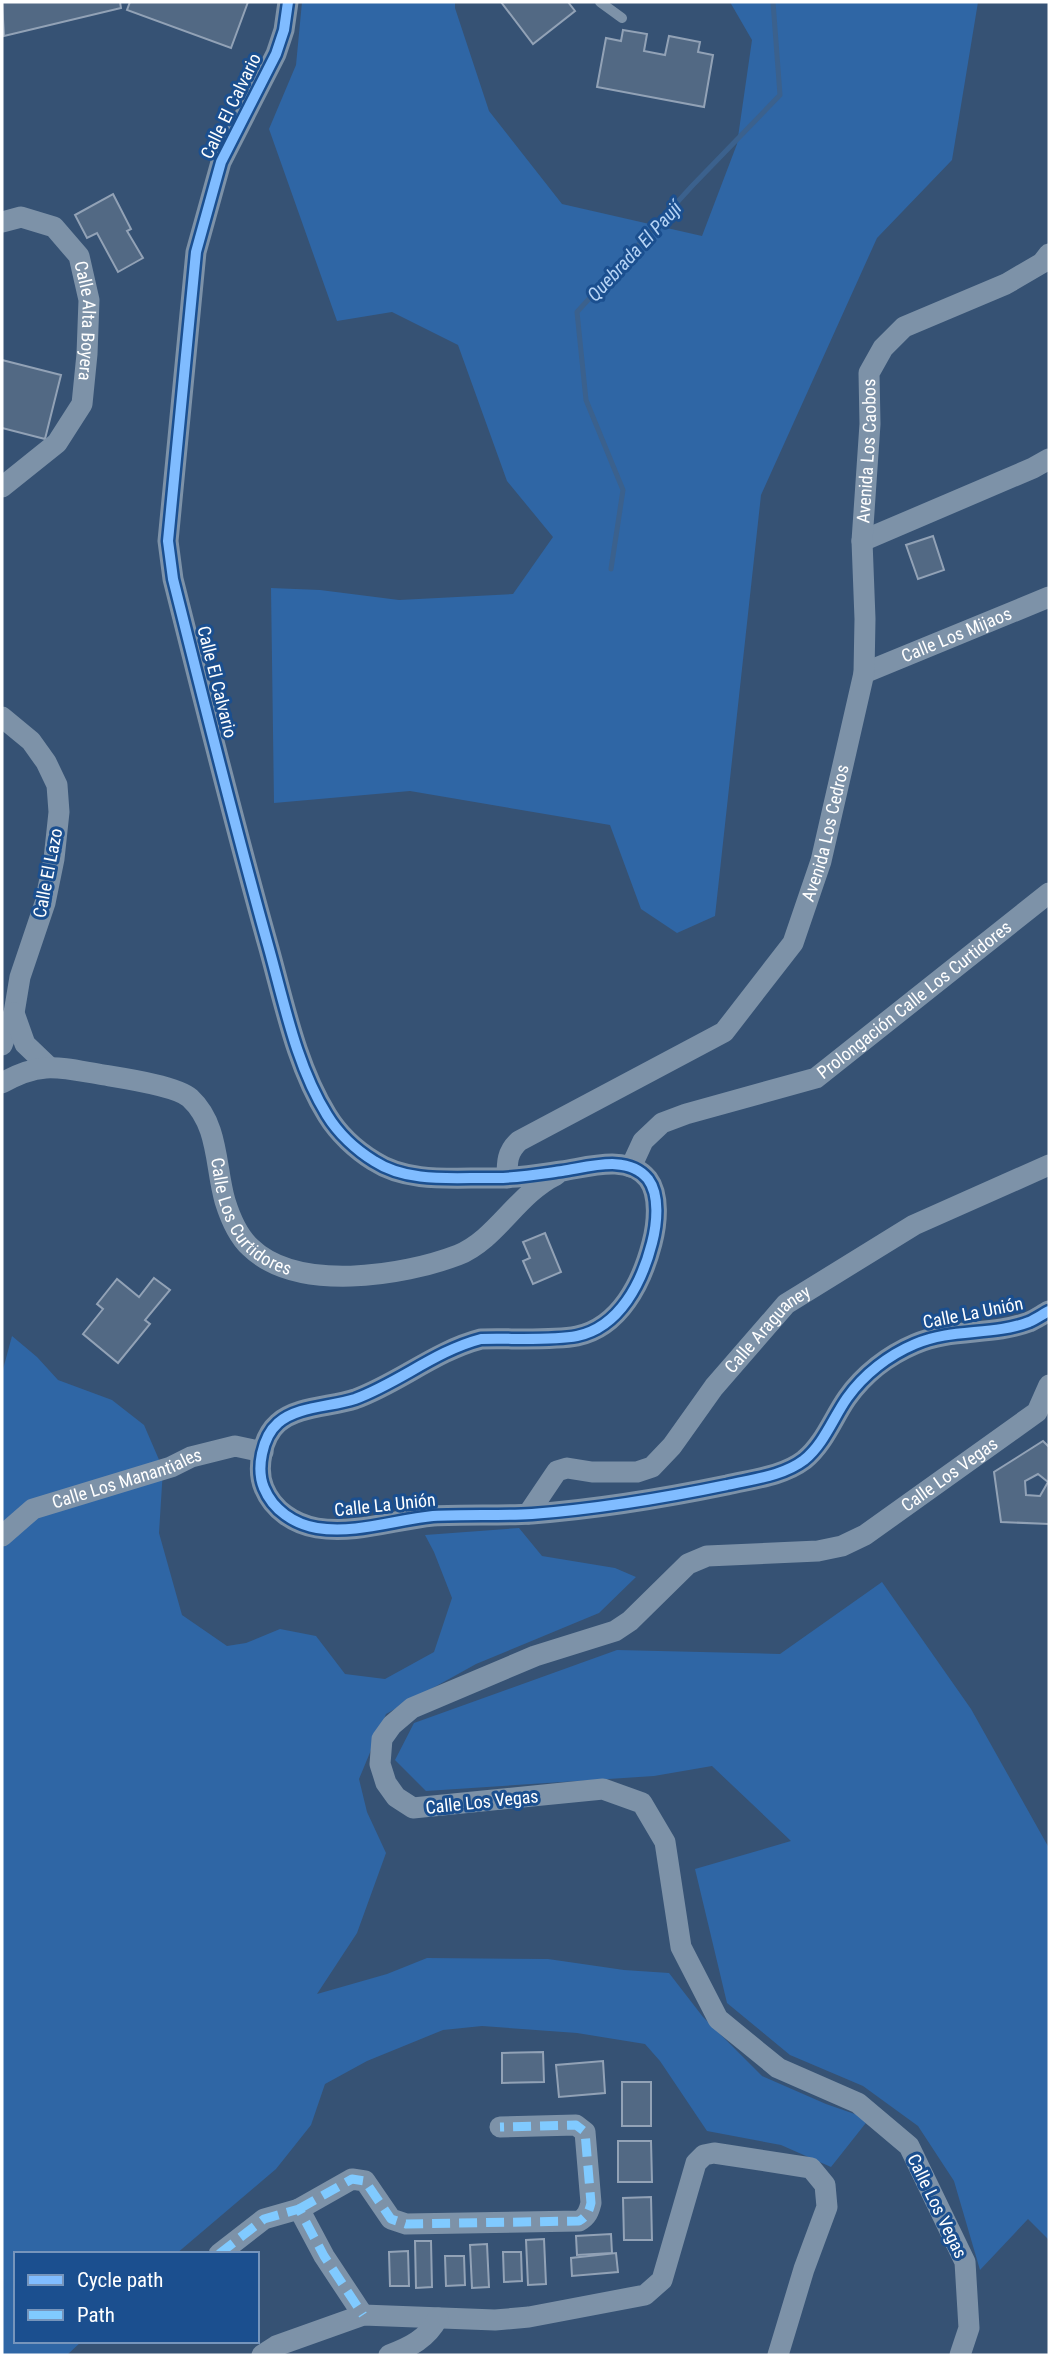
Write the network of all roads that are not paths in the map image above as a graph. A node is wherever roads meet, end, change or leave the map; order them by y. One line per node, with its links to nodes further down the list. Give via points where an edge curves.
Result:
1 (288, 2): 20 (street, Calle El Calvario, via 276,54 221,162 197,252 169,518 173,579 273,964 299,1051 327,1115 358,1150 388,1169 428,1177)
2 (600, 2): 3 (lane)
3 (622, 18)
4 (2, 222): 7 (street, Calle Alta Boyera, via 21,217 54,227 79,256 89,300 82,404 57,443)
5 (1049, 254): 8 (street, Avenida Los Caobos, via 1006,284 904,327 883,348 869,373)
6 (1049, 459): 8 (street)
7 (2, 487)
8 (862, 541): 10 (street, Avenida Los Cedros)
9 (1049, 597): 10 (street, Calle Los Mijaos)
10 (864, 673): 20 (street, Avenida Los Cedros, via 821,861 793,943 724,1032 704,1033 519,1141 507,1158)
11 (2, 717): 13 (street, Calle El Lazo, via 31,741 46,762 57,785 59,812 46,903 20,978)
12 (1049, 892): 18 (street, Prolongación Calle Los Curtidores, via 816,1078 662,1123 643,1141)
13 (14, 1013): 14 (street, Calle El Lazo); 15 (street, via 25,1044)
14 (2, 1045)
15 (48, 1066): 16 (street, Calle Los Curtidores, via 16,1074); 21 (street, Calle Los Curtidores, via 135,1081 188,1096 206,1116 233,1224 250,1247 298,1272 347,1275 426,1265 477,1246)
16 (2, 1083)
17 (1049, 1165): 25 (street, Calle Araguaney, via 914,1225 786,1304 652,1467 638,1472 556,1471)
18 (631, 1167): 19 (street, via 605,1164); 24 (street, Calle La Unión, via 649,1180 653,1190 655,1229 640,1278 615,1315 574,1336 481,1339 455,1347 379,1389 285,1418 266,1437)
19 (564, 1171): 20 (street, Calle El Calvario); 21 (street, Calle Los Curtidores)
20 (506, 1178): 21 (street, via 513,1185)
21 (512, 1209)
22 (1048, 1317): 25 (street, Calle La Unión, via 936,1336 886,1360 847,1398 817,1447 788,1469 687,1493)
23 (1049, 1385): 35 (street, Calle Los Vegas, via 1037,1412 865,1535 818,1551 730,1553 688,1564 615,1631 535,1656 412,1708 382,1739 380,1764 386,1783 413,1808 603,1789 642,1803 665,1842 681,1947 718,2019 778,2068 858,2102 909,2146 965,2262 969,2328)
24 (263, 1452): 25 (street, Calle La Unión, via 262,1483 268,1497 287,1516 315,1528 355,1529 434,1516); 26 (street, Calle Los Manantiales, via 234,1446 191,1457 33,1509)
25 (528, 1514)
26 (2, 1536)
27 (500, 2127): 28 (street, via 581,2127 591,2203 583,2218 406,2224 391,2219 365,2181 358,2179)
28 (299, 2209): 29 (street, via 264,2219); 30 (street)
29 (222, 2252)
30 (363, 2315): 31 (street); 32 (street)
31 (439, 2318): 33 (street, via 419,2342); 34 (street, via 529,2317 645,2295 662,2280 696,2163 714,2153 811,2168 825,2185 827,2207)
32 (262, 2355)
33 (388, 2355)
34 (778, 2355)
35 (960, 2355)

